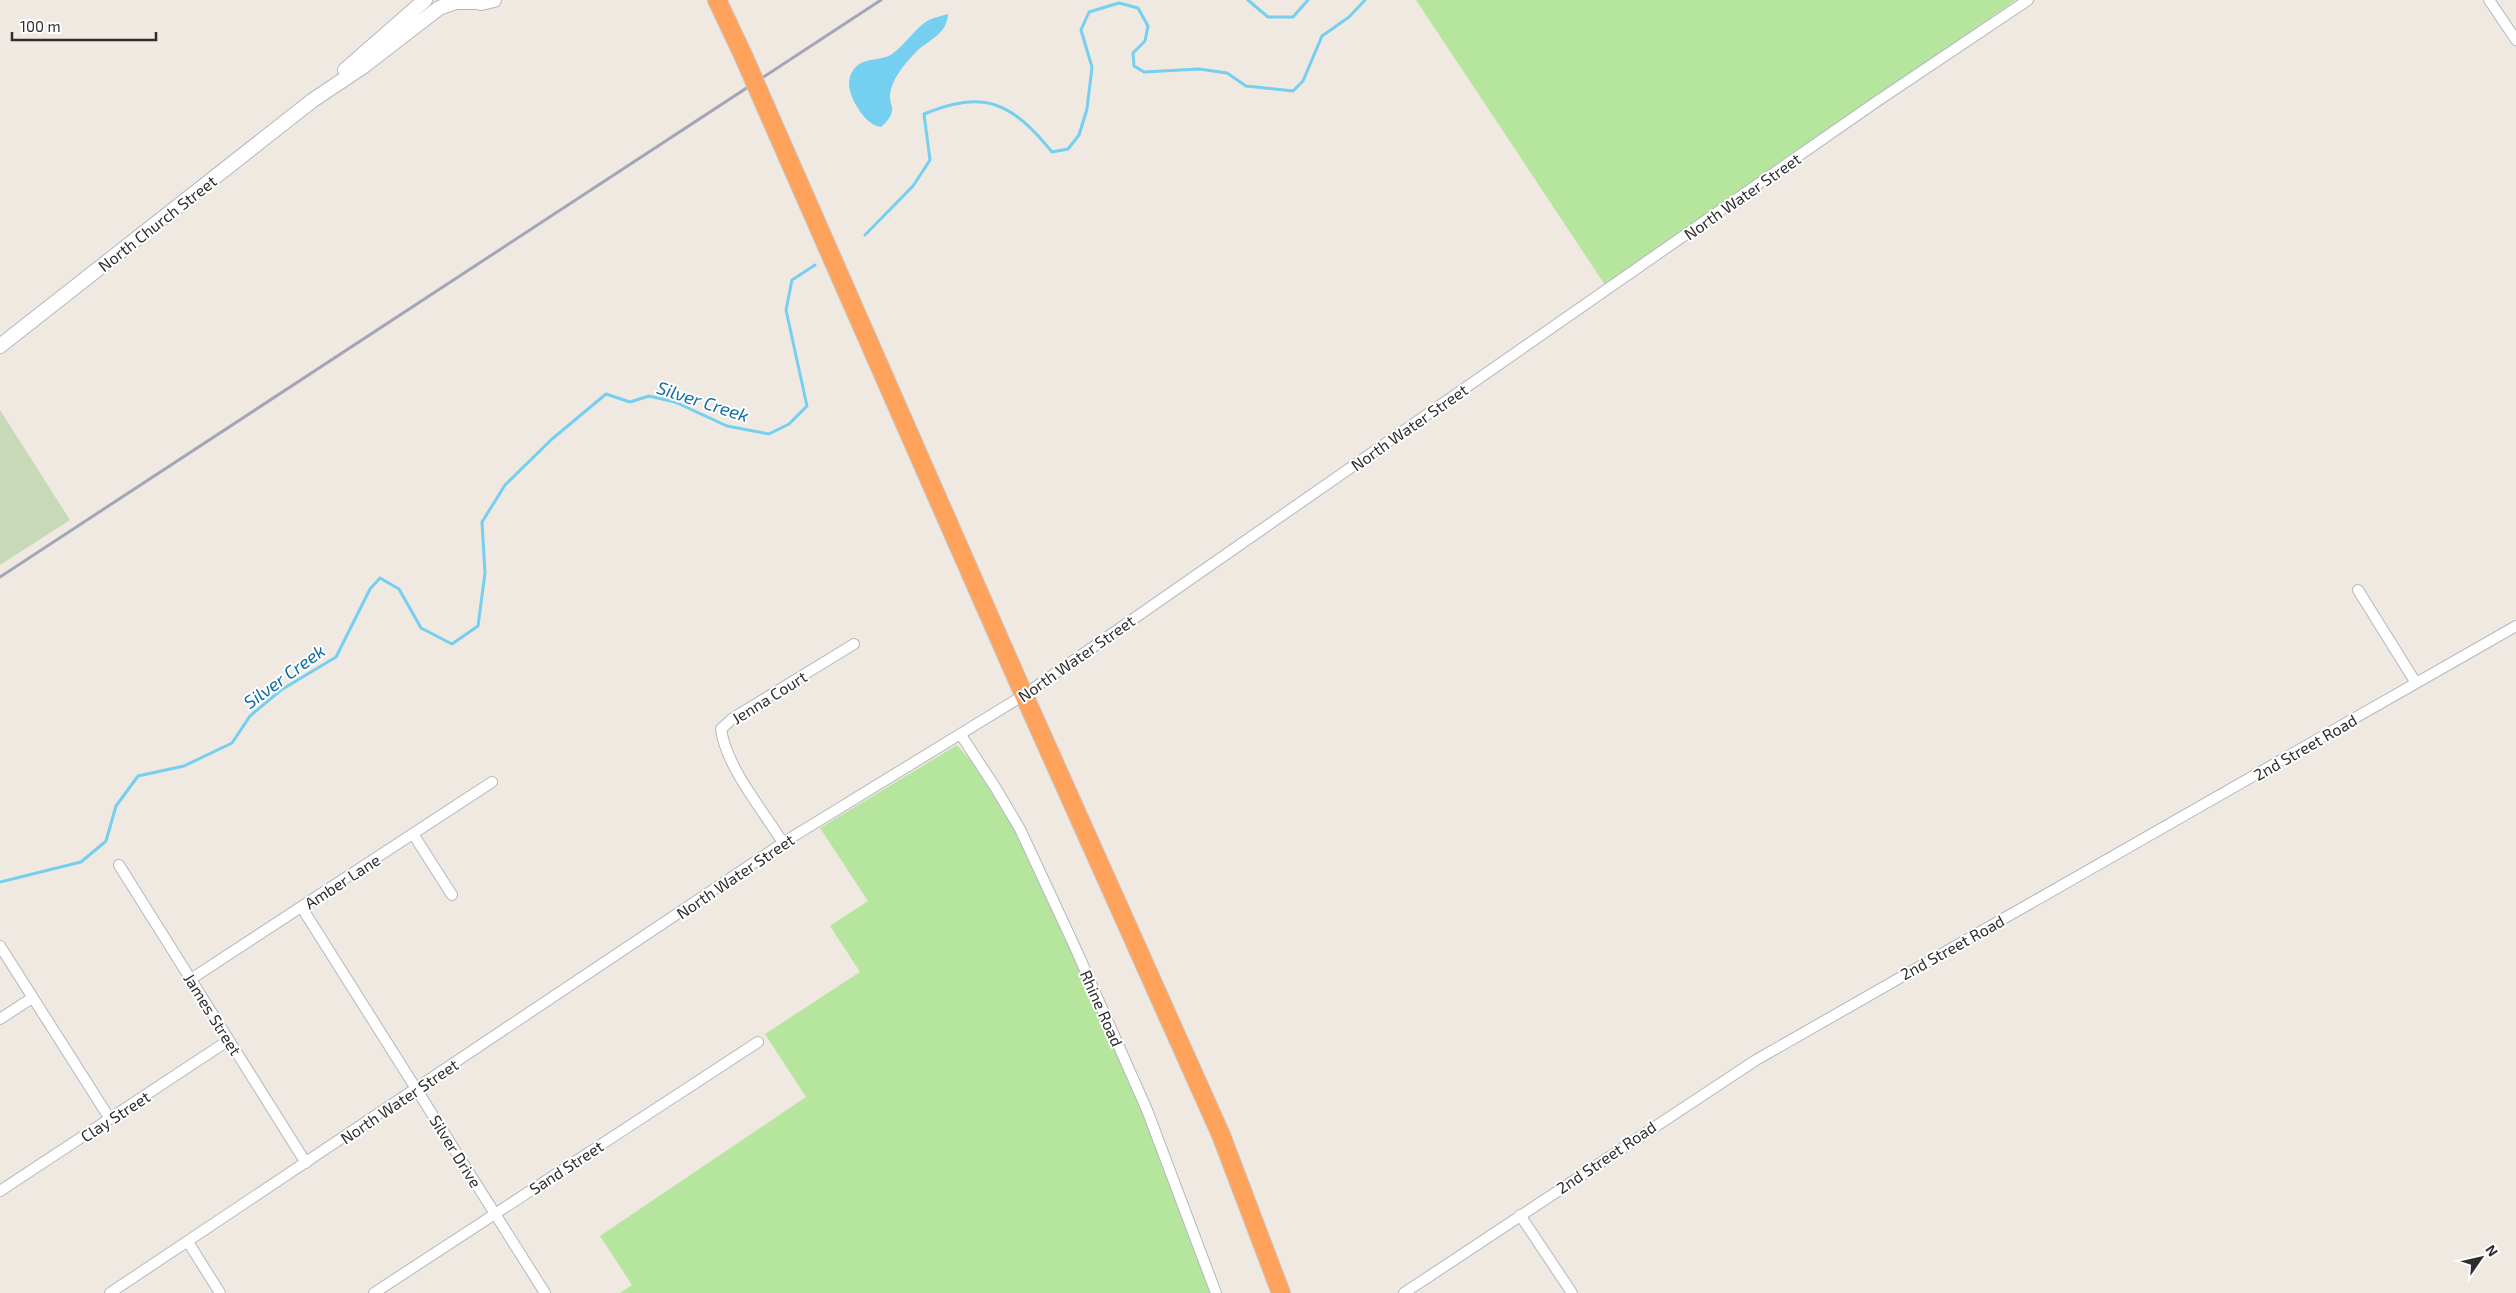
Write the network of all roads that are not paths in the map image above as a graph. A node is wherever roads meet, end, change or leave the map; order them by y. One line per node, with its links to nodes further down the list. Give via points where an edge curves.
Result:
1 (425, 0): 8 (main road, North Church Street)
2 (494, 0): 6 (main road, North Church Street, via 481,4)
3 (717, 0): 14 (highway, bridge)
4 (2028, 0): 14 (street, North Water Street)
5 (2489, 0): 7 (street)
6 (471, 1): 8 (main road, North Church Street, via 439,8)
7 (2516, 40)
8 (314, 100): 9 (main road, North Church Street)
9 (0, 346)
10 (2358, 590): 13 (street)
11 (2516, 626): 13 (street, 2nd Street Road)
12 (854, 644): 18 (street, Jenna Court, via 733,718 721,729 732,763)
13 (2416, 683): 33 (street, 2nd Street Road, via 1764,1055)
14 (1024, 695): 15 (street, North Water Street); 40 (highway, via 1220,1135)
15 (961, 736): 18 (street, North Water Street); 39 (street, Rhine Road, via 1020,829 1067,928 1147,1110)
16 (492, 782): 17 (street, Amber Lane)
17 (413, 834): 20 (street); 21 (street, Amber Lane)
18 (783, 843): 28 (street, North Water Street)
19 (118, 865): 23 (street, James Street)
20 (452, 895)
21 (302, 908): 23 (street, Amber Lane); 28 (street, Silver Drive)
22 (0, 946): 24 (street)
23 (191, 979): 26 (street, James Street)
24 (32, 998): 25 (street); 29 (street)
25 (0, 1019)
26 (229, 1040): 29 (street, Clay Street); 30 (street, James Street)
27 (758, 1042): 32 (street, Sand Street)
28 (416, 1089): 30 (street, North Water Street); 32 (street, Silver Drive)
29 (110, 1120): 31 (street, Clay Street)
30 (306, 1163): 34 (street, North Water Street)
31 (0, 1191)
32 (495, 1213): 37 (street, Sand Street); 38 (street, Silver Drive)
33 (1520, 1215): 41 (street, 2nd Street Road); 42 (street)
34 (188, 1242): 35 (street, North Water Street); 36 (street)
35 (110, 1293)
36 (220, 1293)
37 (374, 1293)
38 (545, 1293)
39 (1216, 1293)
40 (1281, 1293)
41 (1404, 1293)
42 (1572, 1293)

